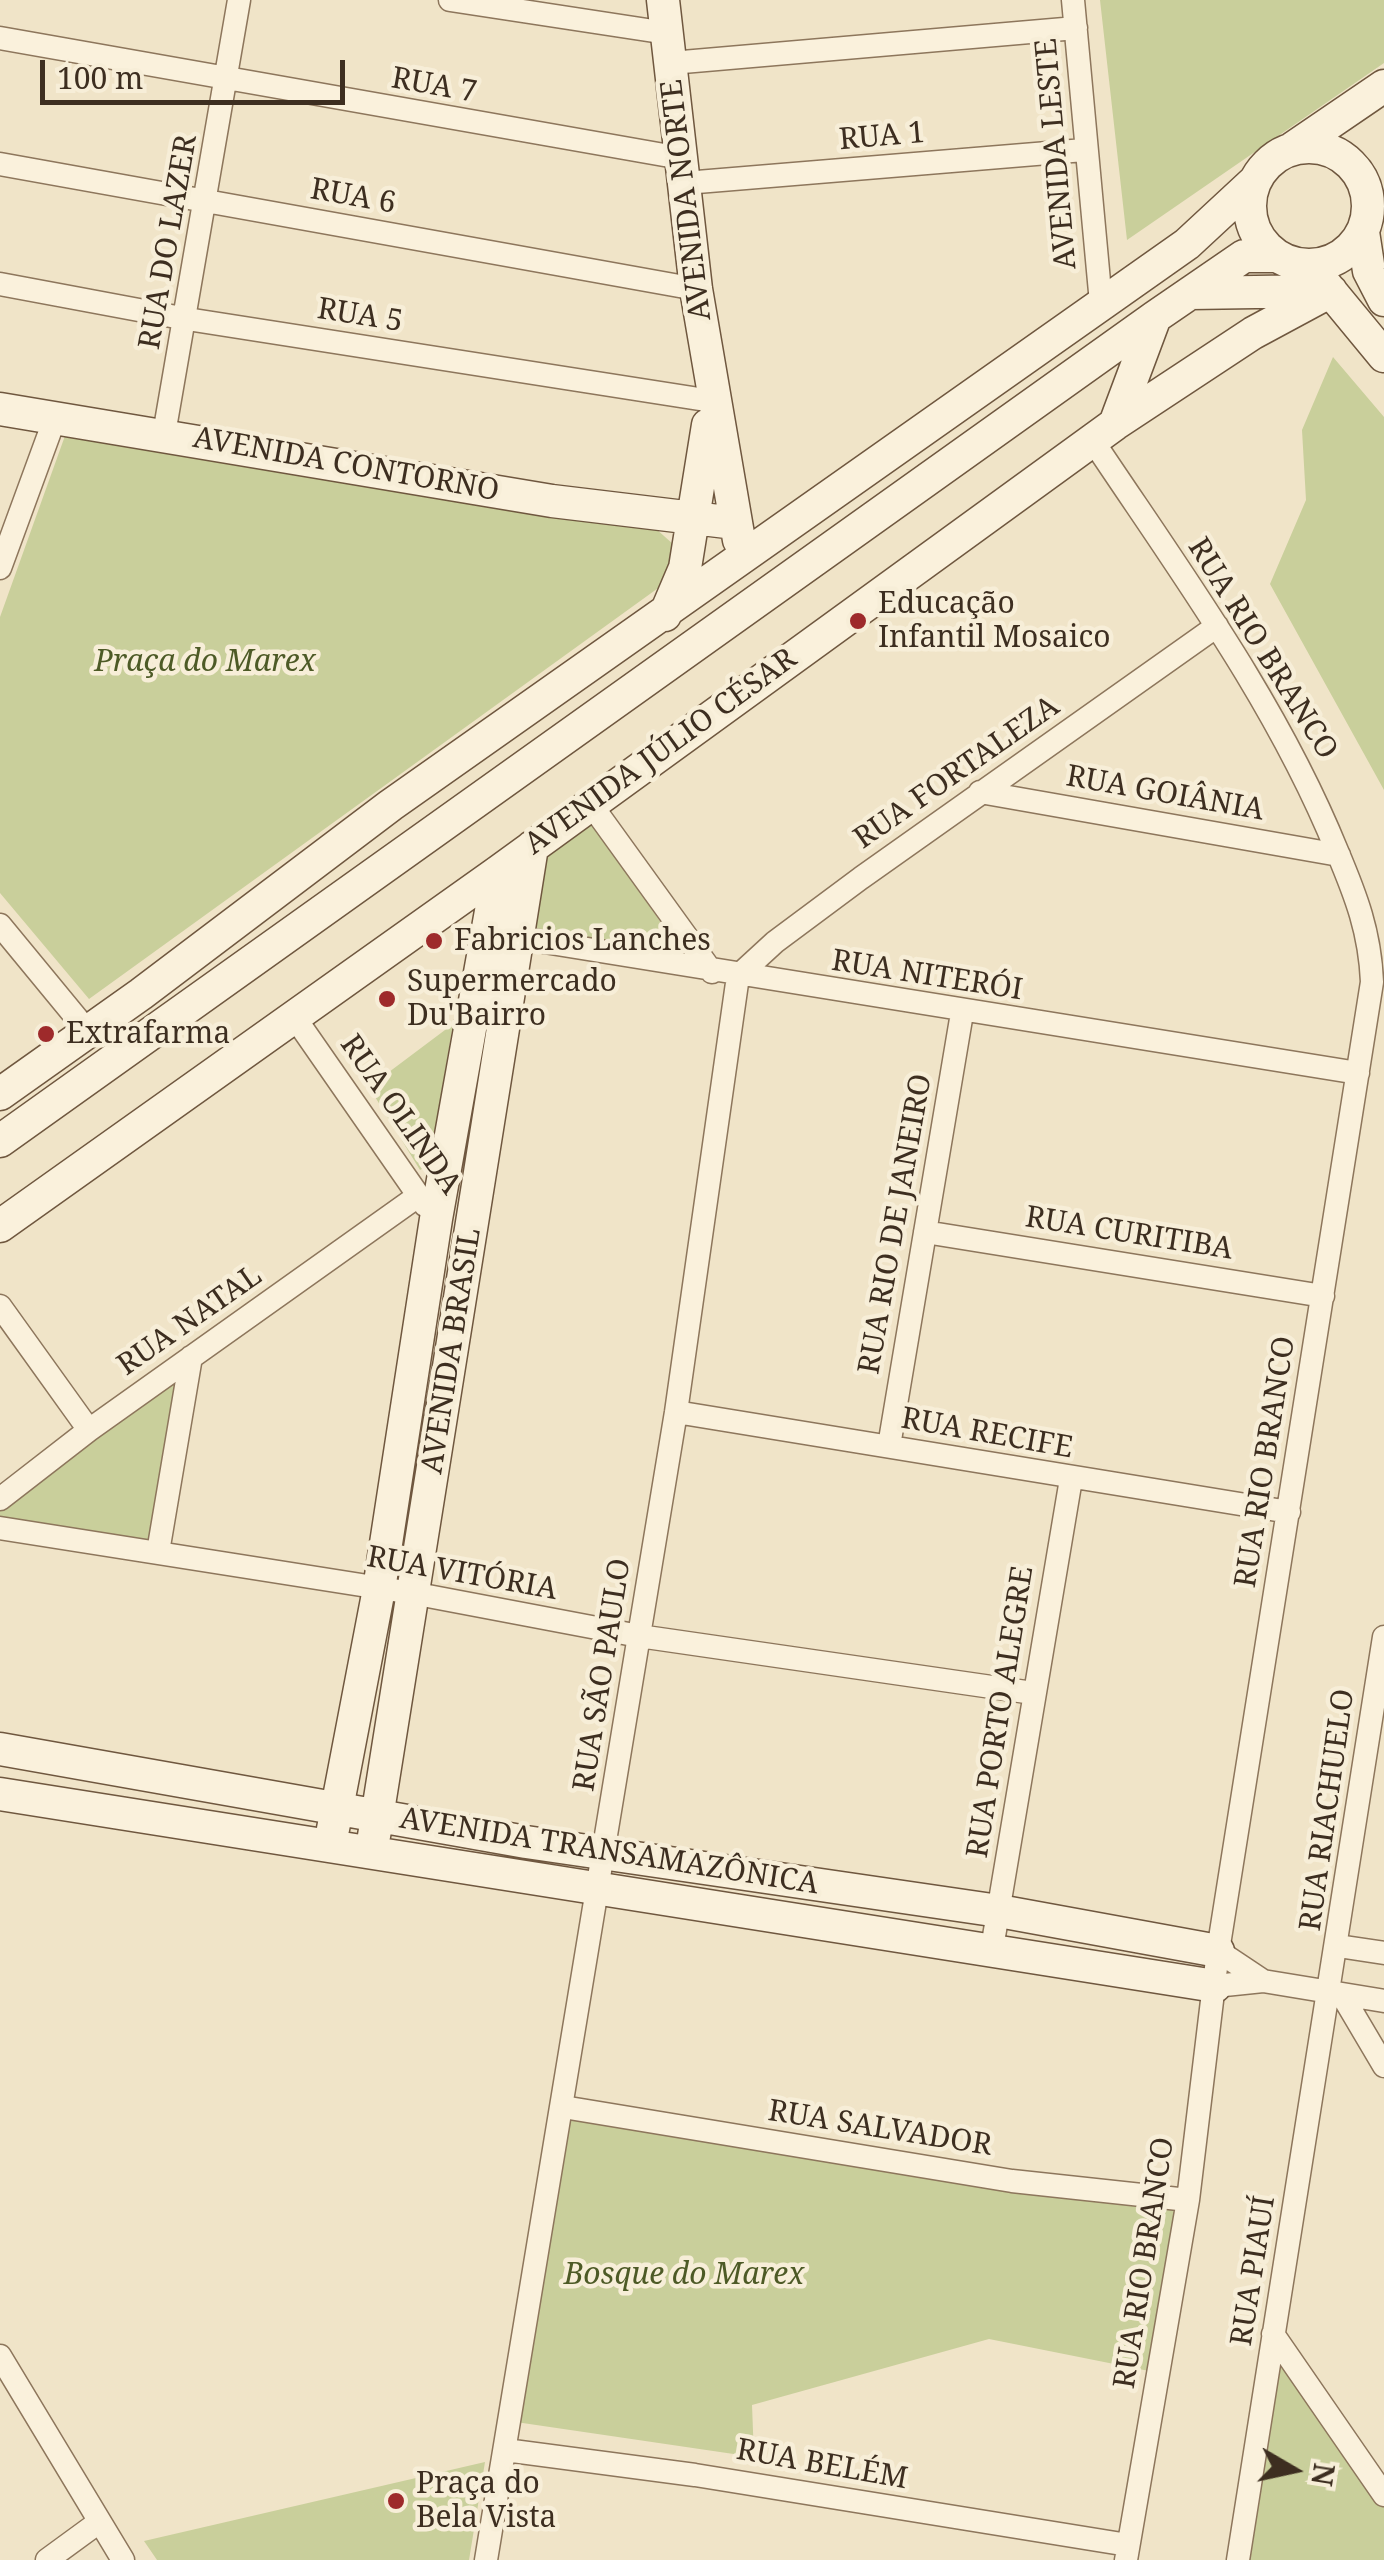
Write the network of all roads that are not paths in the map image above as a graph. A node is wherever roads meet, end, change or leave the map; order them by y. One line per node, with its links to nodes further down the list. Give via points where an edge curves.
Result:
1 (239, 0): 7 (street, RUA DO LAZER)
2 (450, 0): 5 (street)
3 (1073, 0): 4 (street, AVENIDA LESTE)
4 (1076, 28): 5 (street); 10 (street, AVENIDA LESTE)
5 (667, 32): 13 (street, AVENIDA NORTE)
6 (0, 38): 7 (street, RUA 7)
7 (226, 82): 13 (street, RUA 7); 15 (street, RUA DO LAZER)
8 (1384, 86): 9 (street)
9 (1293, 148): 14 (street); 16 (street, via 1342,156 1364,182)
10 (1084, 150): 13 (street, RUA 1); 24 (street, AVENIDA LESTE)
11 (0, 164): 15 (street, RUA 6)
12 (1384, 168): 16 (street)
13 (683, 171): 20 (street, AVENIDA NORTE)
14 (1256, 180): 17 (street, via 1250,213); 24 (street, via 1186,244)
15 (206, 202): 20 (street, RUA 6); 26 (street, RUA DO LAZER)
16 (1365, 223): 18 (street, via 1340,256); 23 (street, via 1369,270)
17 (1276, 256): 18 (street); 22 (street, via 1244,256)
18 (1308, 266): 21 (street)
19 (0, 284): 26 (street, RUA 5)
20 (696, 289): 28 (street, AVENIDA NORTE)
21 (1331, 291): 22 (street); 27 (street); 31 (street, AVENIDA JÚLIO CÉSAR, via 1253,333)
22 (1190, 294): 25 (street)
23 (1384, 300)
24 (1101, 304): 37 (street)
25 (1155, 317): 31 (street); 55 (street)
26 (187, 319): 28 (street, RUA 5); 32 (street, RUA DO LAZER)
27 (1384, 356)
28 (712, 401): 33 (street); 36 (street)
29 (0, 409): 30 (street, AVENIDA CONTORNO)
30 (55, 418): 32 (street, AVENIDA CONTORNO); 38 (street)
31 (1104, 432): 40 (street, RUA RIO BRANCO); 42 (street, AVENIDA JÚLIO CÉSAR)
32 (164, 434): 34 (street, AVENIDA CONTORNO)
33 (702, 467): 34 (street, via 668,497); 35 (street)
34 (636, 511): 35 (street, AVENIDA CONTORNO)
35 (693, 518): 36 (street, AVENIDA CONTORNO); 39 (street, via 685,568)
36 (735, 523): 37 (street)
37 (742, 557): 39 (street)
38 (0, 568)
39 (664, 616): 52 (street, via 391,805)
40 (1216, 626): 41 (street, RUA FORTALEZA); 44 (street, RUA RIO BRANCO, via 1314,791)
41 (980, 792): 44 (street, RUA GOIÂNIA); 49 (street, RUA FORTALEZA)
42 (590, 803): 43 (street, AVENIDA JÚLIO CÉSAR); 48 (street)
43 (532, 847): 45 (street, AVENIDA JÚLIO CÉSAR); 47 (street, AVENIDA BRASIL)
44 (1339, 855): 53 (street, RUA RIO BRANCO, via 1356,889 1370,953)
45 (498, 872): 47 (street, AVENIDA BRASIL); 51 (street, AVENIDA JÚLIO CÉSAR)
46 (0, 925): 52 (street)
47 (503, 936): 48 (street, RUA NITERÓI); 56 (street, AVENIDA BRASIL); 59 (street, AVENIDA BRASIL)
48 (712, 972): 49 (street, RUA NITERÓI)
49 (738, 976): 50 (street, RUA NITERÓI); 63 (street, RUA SÃO PAULO)
50 (962, 1012): 53 (street, RUA NITERÓI); 58 (street, RUA RIO DE JANEIRO)
51 (293, 1015): 56 (street, RUA OLINDA); 57 (street, AVENIDA JÚLIO CÉSAR)
52 (89, 1033): 54 (street)
53 (1358, 1073): 60 (street, RUA RIO BRANCO)
54 (0, 1094)
55 (0, 1141)
56 (427, 1208): 59 (street, RUA OLINDA); 62 (street, RUA NATAL); 71 (street, AVENIDA BRASIL)
57 (0, 1226)
58 (925, 1232): 60 (street, RUA CURITIBA); 65 (street, RUA RIO DE JANEIRO)
59 (471, 1233): 72 (street, AVENIDA BRASIL)
60 (1323, 1296): 68 (street, RUA RIO BRANCO)
61 (0, 1306): 64 (street)
62 (191, 1357): 64 (street, RUA NATAL); 70 (street)
63 (676, 1412): 65 (street, RUA RECIFE); 73 (street, RUA SÃO PAULO)
64 (89, 1430): 67 (street, RUA NATAL)
65 (889, 1446): 66 (street, RUA RECIFE)
66 (1071, 1479): 68 (street, RUA RECIFE); 75 (street, RUA PORTO ALEGRE)
67 (0, 1499)
68 (1288, 1512): 86 (street, RUA RIO BRANCO)
69 (0, 1528): 70 (street, RUA VITÓRIA)
70 (158, 1552): 71 (street, RUA VITÓRIA)
71 (378, 1589): 72 (street, RUA VITÓRIA); 78 (street, AVENIDA BRASIL)
72 (412, 1593): 73 (street, RUA VITÓRIA); 79 (street, AVENIDA BRASIL)
73 (638, 1636): 75 (street, RUA VITÓRIA); 81 (street, RUA SÃO PAULO)
74 (1384, 1637): 85 (street, RUA RIACHUELO)
75 (1033, 1693): 84 (street, RUA PORTO ALEGRE)
76 (0, 1749): 78 (street, AVENIDA TRANSAMAZÔNICA)
77 (0, 1794): 80 (street, AVENIDA TRANSAMAZÔNICA)
78 (336, 1809): 79 (street, AVENIDA TRANSAMAZÔNICA); 80 (street, AVENIDA BRASIL)
79 (377, 1816): 81 (street, AVENIDA TRANSAMAZÔNICA); 82 (street, AVENIDA BRASIL)
80 (330, 1848): 82 (street, AVENIDA TRANSAMAZÔNICA)
81 (605, 1853): 83 (street, RUA SÃO PAULO); 84 (street, AVENIDA TRANSAMAZÔNICA)
82 (371, 1855): 83 (street, AVENIDA TRANSAMAZÔNICA)
83 (598, 1892): 88 (street, AVENIDA TRANSAMAZÔNICA); 94 (street, RUA SÃO PAULO)
84 (999, 1910): 86 (street, AVENIDA TRANSAMAZÔNICA); 88 (street, RUA PORTO ALEGRE)
85 (1338, 1946): 87 (street); 91 (street, RUA RIACHUELO)
86 (1218, 1951): 89 (street); 90 (street, RUA RIO BRANCO)
87 (1384, 1953)
88 (990, 1954): 90 (street, AVENIDA TRANSAMAZÔNICA)
89 (1263, 1981): 90 (street); 91 (street)
90 (1215, 1986): 95 (street, RUA RIO BRANCO)
91 (1336, 1994): 92 (street); 93 (street); 96 (street, RUA PIAUÍ)
92 (1384, 2001)
93 (1384, 2066)
94 (563, 2107): 95 (street, RUA SALVADOR, via 1012,2181); 98 (street, RUA SÃO PAULO)
95 (1188, 2200): 102 (street, RUA RIO BRANCO)
96 (1273, 2334): 99 (street); 106 (street, RUA PIAUÍ)
97 (3, 2369): 100 (street)
98 (505, 2450): 101 (street, RUA BELÉM, via 695,2474); 105 (street, RUA SÃO PAULO)
99 (1384, 2495)
100 (99, 2522): 103 (street); 104 (street)
101 (1073, 2550): 102 (street, RUA BELÉM)
102 (1127, 2553)
103 (47, 2560)
104 (123, 2560)
105 (486, 2560)
106 (1238, 2560)

